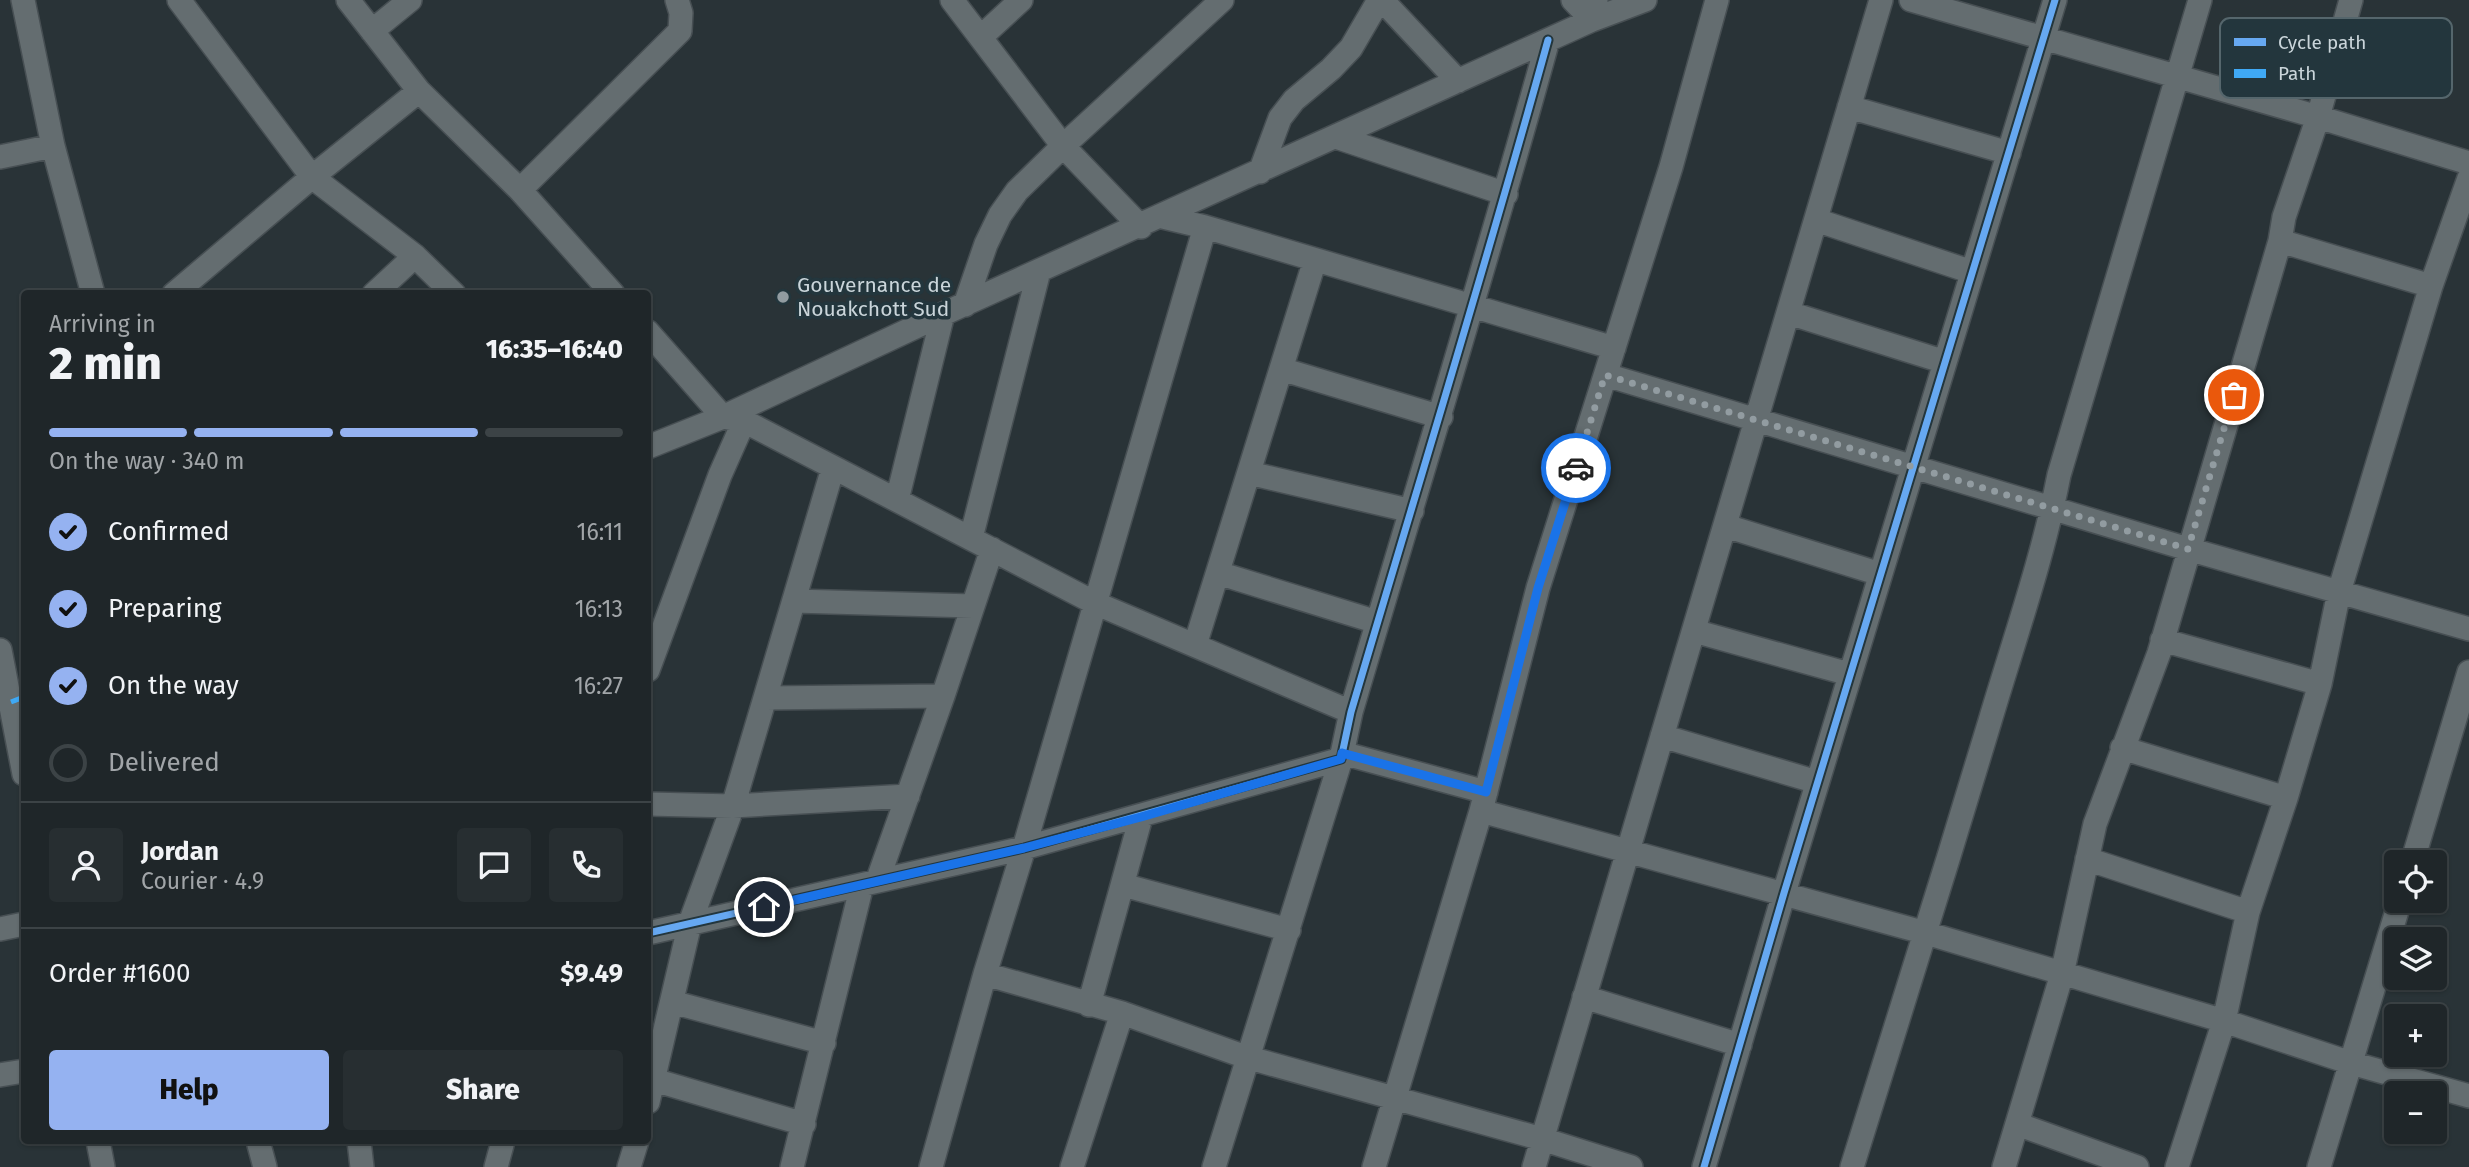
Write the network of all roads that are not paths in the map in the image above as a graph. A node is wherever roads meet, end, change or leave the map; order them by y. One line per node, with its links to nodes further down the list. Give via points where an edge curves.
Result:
1 (23, 0): 33 (street)
2 (179, 0): 39 (street)
3 (348, 0): 20 (street)
4 (410, 0): 20 (street)
5 (677, 0): 41 (street, via 680,31)
6 (952, 0): 21 (street)
7 (1021, 0): 21 (street)
8 (1222, 0): 34 (street)
9 (1380, 0): 25 (street); 38 (street, via 1351,48 1280,118)
10 (1573, 0): 18 (street)
11 (1645, 0): 18 (street)
12 (1717, 0): 63 (street)
13 (1881, 0): 30 (street)
14 (1910, 0): 22 (street)
15 (2054, 0): 22 (street)
16 (2200, 0): 24 (street)
17 (2351, 0): 19 (street)
18 (1594, 10): 23 (street)
19 (2346, 18)
20 (372, 31): 27 (street)
21 (982, 36): 34 (street)
22 (2044, 39): 24 (street); 35 (street)
23 (1548, 40): 25 (street); 42 (street)
24 (2177, 78): 26 (street); 75 (street)
25 (1458, 81): 32 (street)
26 (2220, 90)
27 (419, 91): 39 (street); 41 (street)
28 (2249, 98): 31 (street)
29 (2323, 98): 31 (street)
30 (1849, 107): 35 (street); 44 (street)
31 (2318, 117): 37 (street); 47 (street)
32 (1336, 137): 38 (street); 42 (street)
33 (53, 146): 36 (street); 53 (street)
34 (1063, 146): 45 (street); 58 (street, via 1017,191 1000,215)
35 (2009, 153): 51 (street)
36 (0, 157)
37 (2469, 163)
38 (1260, 172): 43 (street)
39 (312, 177): 48 (street); 54 (street)
40 (2469, 178): 52 (street)
41 (520, 190): 57 (street)
42 (1506, 194): 59 (street)
43 (1163, 216): 45 (street); 46 (street)
44 (1816, 220): 51 (street); 60 (street)
45 (1141, 227): 50 (street)
46 (1205, 227): 49 (street); 84 (street)
47 (2280, 241): 52 (street); 79 (street)
48 (415, 256): 55 (street); 56 (street)
49 (1315, 260): 59 (street); 65 (street)
50 (1039, 271): 58 (street); 78 (street)
51 (1972, 272): 64 (street)
52 (2431, 286): 82 (street)
53 (92, 290)
54 (179, 290)
55 (378, 290)
56 (450, 290)
57 (609, 290)
58 (965, 305): 61 (street)
59 (1473, 306): 63 (street); 67 (street)
60 (1789, 313): 64 (street); 69 (street)
61 (943, 314): 68 (street); 74 (street)
62 (651, 335): 68 (street)
63 (1614, 348): 66 (street)
64 (1945, 362): 71 (street)
65 (1281, 369): 67 (street); 73 (street)
66 (1605, 375): 69 (street); 107 (street, via 1538,588)
67 (1441, 417): 76 (street)
68 (734, 419): 70 (street); 72 (street); 92 (street, via 720,475)
69 (1758, 420): 71 (street); 77 (street)
70 (651, 446)
71 (1912, 466): 75 (street); 81 (street)
72 (833, 467): 74 (street); 83 (street)
73 (1249, 472): 76 (street); 80 (street)
74 (897, 500): 78 (street)
75 (2053, 507): 79 (street); 125 (street)
76 (1412, 510): 86 (street)
77 (1726, 526): 81 (street); 88 (street)
78 (981, 544): 84 (street); 85 (street)
79 (2188, 549): 82 (street); 89 (street)
80 (1218, 573): 86 (street); 90 (street)
81 (1880, 574): 94 (street)
82 (2339, 592): 87 (street); 95 (street)
83 (794, 601): 85 (street); 97 (street)
84 (1095, 603): 90 (street); 111 (street)
85 (973, 606): 96 (street)
86 (1377, 622): 99 (street)
87 (2469, 629)
88 (1694, 631): 94 (street); 100 (street)
89 (2162, 640): 95 (street); 101 (street)
90 (1195, 645): 99 (street)
91 (0, 650): 98 (street)
92 (651, 662)
93 (2469, 672): 112 (street)
94 (1849, 674): 104 (street)
95 (2320, 684): 106 (street)
96 (943, 696): 97 (street); 105 (street)
97 (766, 698): 109 (street)
98 (5, 703): 103 (street)
99 (1351, 712): 102 (street)
100 (1662, 736): 104 (street); 113 (street)
101 (2122, 748): 106 (street); 114 (street)
102 (1342, 756): 107 (street); 110 (street); 123 (street)
103 (21, 763)
104 (1817, 782): 117 (street)
105 (908, 796): 109 (street); 115 (street)
106 (2286, 799): 118 (street)
107 (1483, 801): 113 (street); 142 (street)
108 (651, 804): 109 (street)
109 (733, 806): 120 (street)
110 (1141, 817): 111 (street); 116 (street)
111 (1024, 848): 115 (street); 126 (street)
112 (2416, 850)
113 (1628, 851): 117 (street); 128 (street)
114 (2087, 859): 118 (street); 127 (street)
115 (870, 882): 120 (street); 133 (street)
116 (1123, 884): 123 (street); 130 (street)
117 (1784, 894): 125 (street); 134 (street)
118 (2248, 912): 132 (street)
119 (2396, 913): 136 (street)
120 (690, 923): 124 (street); 129 (street)
121 (21, 925): 122 (street)
122 (0, 929)
123 (1289, 930): 135 (street)
124 (651, 932)
125 (1926, 933): 127 (street); 164 (street)
126 (985, 974): 130 (street); 157 (street)
127 (2062, 974): 132 (street); 144 (street)
128 (1584, 998): 134 (street); 145 (street)
129 (672, 1002): 133 (street); 139 (street)
130 (1089, 1005): 131 (street)
131 (1122, 1013): 135 (street); 158 (street)
132 (2224, 1021): 136 (street); 167 (street)
133 (824, 1043): 143 (street)
134 (1740, 1045): 163 (street)
135 (1247, 1057): 142 (street); 159 (street)
136 (2351, 1063): 141 (street); 168 (street)
137 (21, 1072): 138 (street)
138 (0, 1075)
139 (654, 1080): 140 (street); 143 (street)
140 (651, 1091)
141 (2469, 1096)
142 (1395, 1098): 145 (street); 160 (street)
143 (804, 1124): 156 (street)
144 (2017, 1124): 165 (street); 166 (street)
145 (1542, 1139): 161 (street); 162 (street)
146 (99, 1144): 151 (street)
147 (259, 1144): 152 (street)
148 (359, 1144): 153 (street)
149 (502, 1144): 154 (street)
150 (636, 1144): 155 (street)
151 (103, 1167)
152 (265, 1167)
153 (362, 1167)
154 (496, 1167)
155 (629, 1167)
156 (792, 1167)
157 (931, 1167)
158 (1072, 1167)
159 (1214, 1167)
160 (1374, 1167)
161 (1534, 1167)
162 (1631, 1167)
163 (1704, 1167)
164 (1852, 1167)
165 (2004, 1167)
166 (2137, 1167)
167 (2176, 1167)
168 (2319, 1167)

